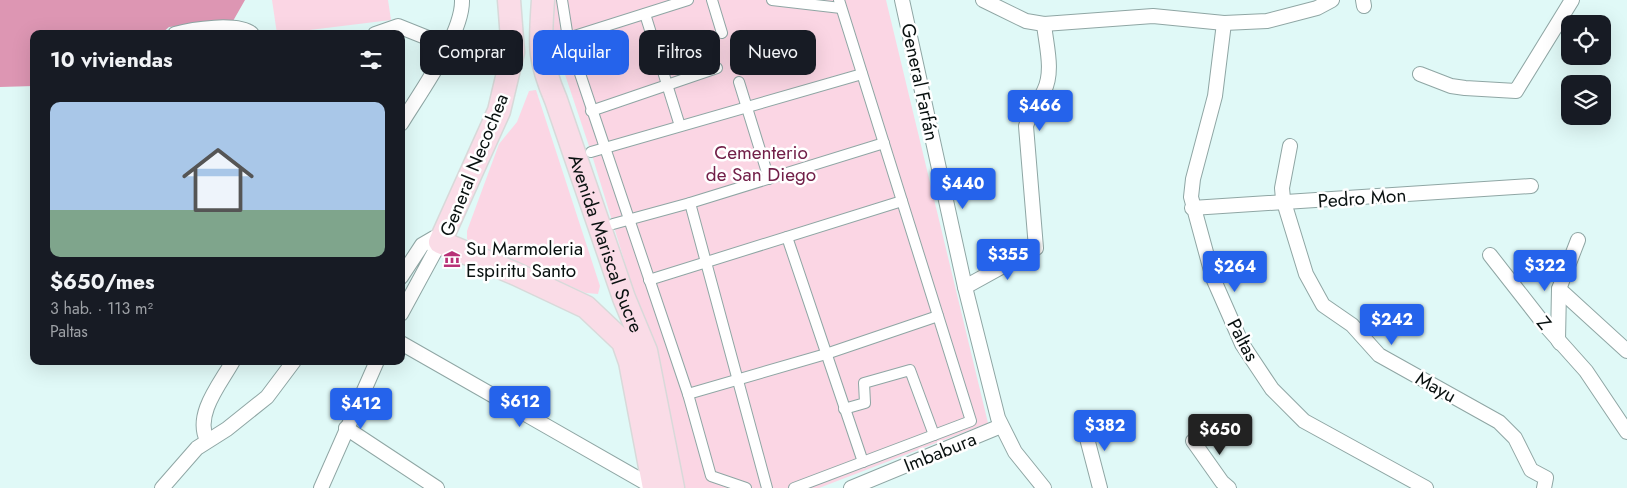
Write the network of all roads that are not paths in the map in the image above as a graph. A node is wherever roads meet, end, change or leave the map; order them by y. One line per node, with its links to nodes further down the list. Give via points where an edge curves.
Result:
1 (462, 0): 19 (street)
2 (509, 0): 49 (main road, General Necochea, via 513,52 500,111)
3 (544, 0): 56 (main road, Avenida Mariscal Sucre, via 540,47 546,74)
4 (562, 0): 20 (street)
5 (688, 0): 13 (street)
6 (712, 0): 22 (street)
7 (772, 0): 12 (street)
8 (902, 0): 54 (street, General Farfán)
9 (983, 0): 15 (street, via 1026,21)
10 (1332, 0): 14 (street, via 1317,8 1267,21)
11 (1572, 0): 25 (street, via 1516,91 1451,86)
12 (840, 4): 24 (street)
13 (645, 14): 21 (street); 30 (street)
14 (1224, 23): 15 (street, via 1153,16); 44 (street, Paltas, via 1216,96 1193,179)
15 (1044, 24): 54 (street, via 1049,69 1045,89 1026,126 1036,248)
16 (207, 30): 17 (street)
17 (243, 30)
18 (388, 30): 23 (street, via 398,26)
19 (455, 30)
20 (567, 30)
21 (594, 30)
22 (722, 33)
23 (420, 35)
24 (862, 74): 31 (street); 35 (street)
25 (1420, 74)
26 (431, 75): 33 (street)
27 (580, 75): 32 (street)
28 (696, 75): 30 (street)
29 (739, 82): 31 (street)
30 (667, 85): 32 (street); 34 (street)
31 (747, 107): 34 (street); 39 (street)
32 (591, 111): 37 (street)
33 (405, 117)
34 (680, 126): 37 (street)
35 (884, 143): 39 (street); 41 (street)
36 (1290, 146): 43 (street, Mayu, via 1282,188)
37 (604, 148): 38 (street); 45 (street)
38 (591, 152)
39 (769, 179): 42 (street)
40 (1531, 186): 43 (street, Pedro Mon)
41 (902, 201): 47 (street); 59 (street)
42 (690, 203): 45 (street); 51 (street)
43 (1284, 204): 44 (street, Pedro Mon); 93 (street, Mayu, via 1306,274 1323,306 1352,325 1379,354 1499,422 1516,438 1531,470 1546,478)
44 (1192, 208): 92 (street, Paltas, via 1213,278 1242,344 1272,389 1304,421)
45 (629, 220): 46 (street); 53 (street)
46 (613, 224)
47 (786, 237): 51 (street); 64 (street)
48 (1578, 240): 55 (street)
49 (440, 242): 52 (street, via 434,238 422,246); 57 (street); 58 (main road, General Necochea)
50 (1490, 254): 61 (street, Z)
51 (708, 262): 53 (street); 68 (street)
52 (405, 271)
53 (649, 280): 69 (street)
54 (965, 286): 72 (street, General Farfán)
55 (1559, 289): 61 (street); 63 (street)
56 (624, 298): 58 (main road, via 602,311); 84 (main road, Avenida Mariscal Sucre, via 650,364)
57 (405, 307)
58 (586, 307): 60 (main road, General Necochea)
59 (938, 316): 64 (street); 75 (street, via 971,421)
60 (623, 342): 84 (main road, Avenida Mariscal Sucre)
61 (1560, 344): 74 (street, Z, via 1586,371)
62 (405, 345): 84 (street)
63 (1627, 351)
64 (826, 354): 68 (street); 70 (street)
65 (231, 365): 76 (street, via 205,412 203,432)
66 (291, 365): 76 (street, via 267,397 227,429)
67 (375, 365): 73 (street)
68 (738, 378): 69 (street); 86 (street)
69 (688, 394): 85 (street, via 711,476)
70 (844, 409): 75 (street, via 865,402 864,383 910,370); 78 (street)
71 (1082, 423): 90 (street)
72 (1001, 426): 88 (street, Imbabura); 89 (street, General Farfán, via 1015,452)
73 (346, 428): 82 (street); 83 (street)
74 (1627, 432)
75 (934, 435): 78 (street)
76 (207, 440): 79 (street)
77 (1193, 441): 91 (street)
78 (864, 462): 87 (street)
79 (174, 473): 80 (street); 81 (street)
80 (162, 488)
81 (171, 488)
82 (321, 488)
83 (437, 488)
84 (660, 488)
85 (746, 488)
86 (767, 488)
87 (794, 488)
88 (851, 488)
89 (1044, 488)
90 (1100, 488)
91 (1229, 488)
92 (1426, 488)
93 (1544, 488)

